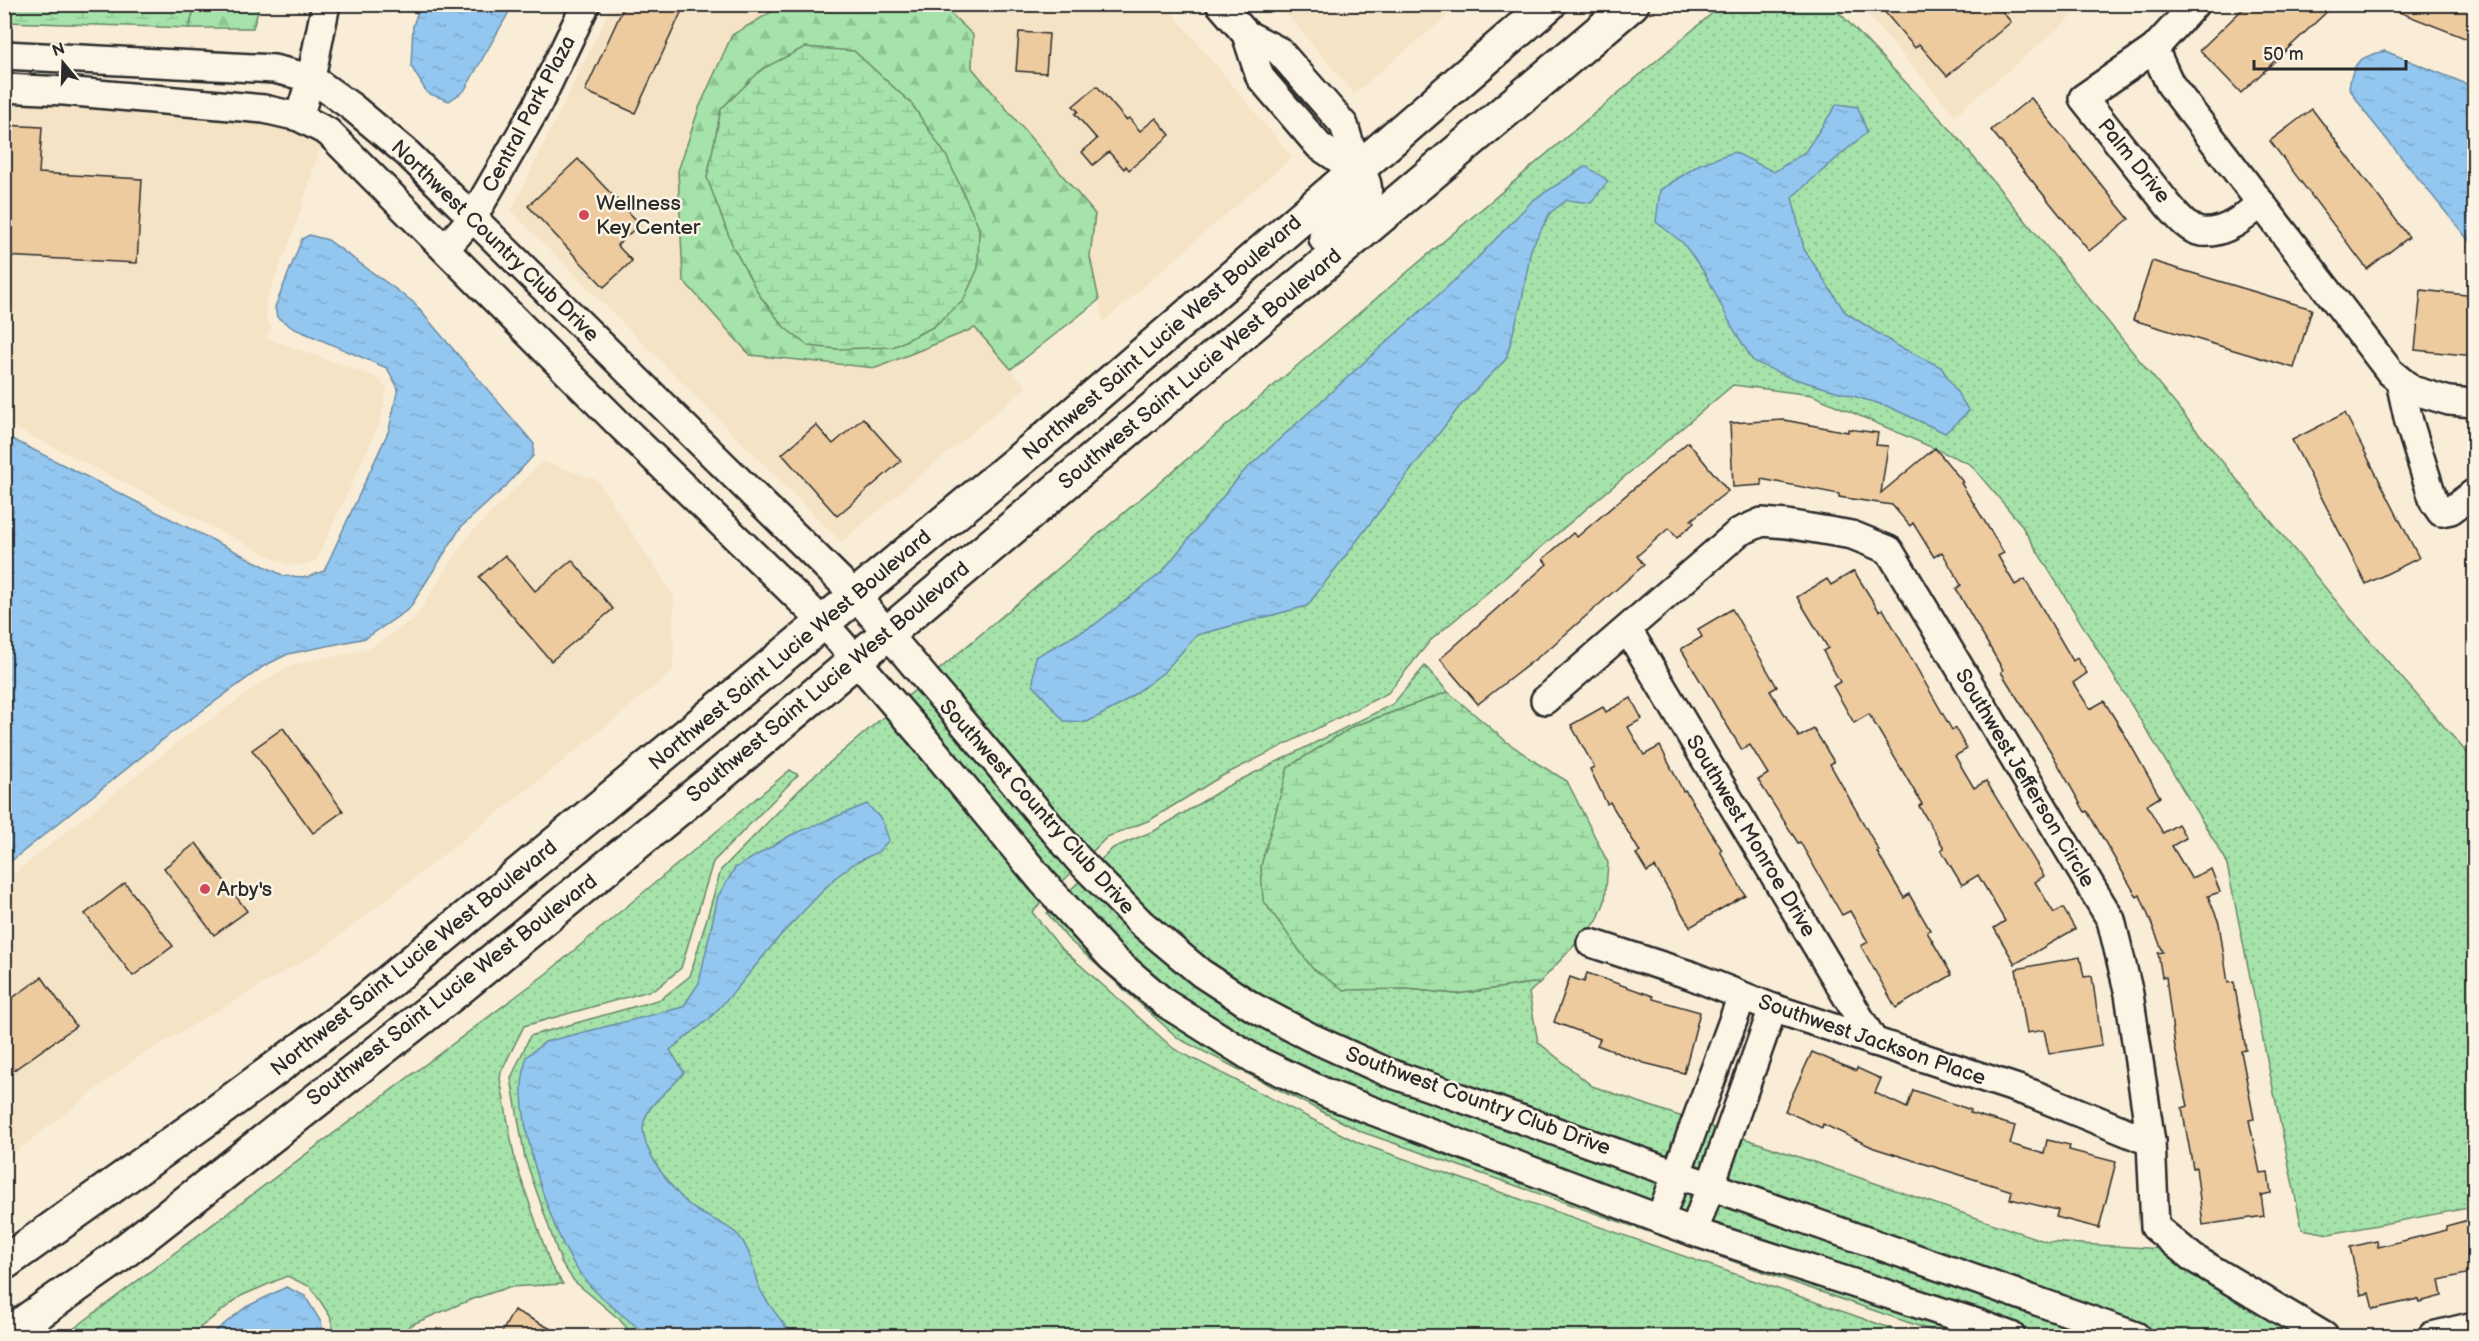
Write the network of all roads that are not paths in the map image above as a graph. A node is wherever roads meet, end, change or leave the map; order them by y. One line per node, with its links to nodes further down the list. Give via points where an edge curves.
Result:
1 (326, 4): 9 (street)
2 (586, 4): 14 (street, Central Park Plaza, via 537,106)
3 (1220, 4): 12 (street, via 1246,34 1260,77 1319,146)
4 (1549, 4): 12 (main road, Northwest Saint Lucie West Boulevard)
5 (1632, 4): 16 (main road, Southwest Saint Lucie West Boulevard)
6 (2195, 4): 7 (street, Palm Drive)
7 (2154, 49): 13 (street, via 2170,84); 13 (street, Palm Drive, via 2084,98 2168,205 2200,232 2223,229)
8 (4, 55): 9 (street, Northwest Country Club Drive, via 274,69)
9 (311, 78): 11 (street); 14 (street, Northwest Country Club Drive, via 400,147)
10 (4, 88): 11 (street, Northwest Country Club Drive, via 264,109)
11 (299, 117): 15 (street, Northwest Country Club Drive, via 328,132)
12 (1358, 172): 16 (main road, via 1364,196 1352,215 1270,287); 20 (main road, Northwest Saint Lucie West Boulevard)
13 (2261, 203): 17 (street)
14 (473, 217): 15 (street, Central Park Plaza); 20 (street, Northwest Country Club Drive)
15 (445, 249): 21 (street, Northwest Country Club Drive)
16 (1235, 339): 23 (main road, Southwest Saint Lucie West Boulevard)
17 (2400, 381): 18 (street, via 2412,390 2450,401); 19 (street, via 2434,502 2441,512 2451,510)
18 (2475, 403)
19 (2475, 493)
20 (855, 596): 21 (main road, Northwest Saint Lucie West Boulevard); 23 (street, Northwest Country Club Drive)
21 (823, 622): 24 (street, Northwest Country Club Drive); 26 (main road, Northwest Saint Lucie West Boulevard)
22 (1628, 630): 25 (street, Southwest Jefferson Circle); 30 (street, Southwest Monroe Drive); 32 (street, Southwest Jefferson Circle, via 1739,532 1762,522 1852,535 1889,550 2111,920 2129,994)
23 (885, 634): 24 (main road, Southwest Saint Lucie West Boulevard); 33 (street, Southwest Country Club Drive, via 1078,859 1140,922 1202,974 1252,1007 1387,1072)
24 (856, 660): 31 (main road, Southwest Saint Lucie West Boulevard, via 475,975); 35 (street, Southwest Country Club Drive, via 1111,957 1166,1003 1254,1059 1328,1094)
25 (1545, 700)
26 (485, 903): 31 (main road, via 488,925 476,950 447,978 325,1075); 37 (main road, Northwest Saint Lucie West Boulevard, via 357,1008)
27 (1591, 944): 28 (street, Southwest Jackson Place)
28 (1742, 996): 29 (street, Southwest Jackson Place); 33 (street)
29 (1773, 1008): 30 (street, Southwest Jackson Place); 34 (street)
30 (1874, 1042): 32 (street, Southwest Jackson Place, via 2032,1094)
31 (285, 1123): 39 (main road, Southwest Saint Lucie West Boulevard, via 113,1260)
32 (2151, 1142): 42 (street, Southwest Jefferson Circle, via 2155,1227 2193,1258)
33 (1677, 1173): 34 (street, Southwest Country Club Drive); 35 (street)
34 (1711, 1185): 36 (street); 41 (street, Southwest Country Club Drive)
35 (1660, 1219): 36 (street, Southwest Country Club Drive)
36 (1694, 1232): 40 (street, Southwest Country Club Drive)
37 (4, 1263)
38 (2475, 1326): 43 (street)
39 (5, 1336)
40 (2011, 1336)
41 (2136, 1336)
42 (2324, 1336)
43 (2432, 1336)

